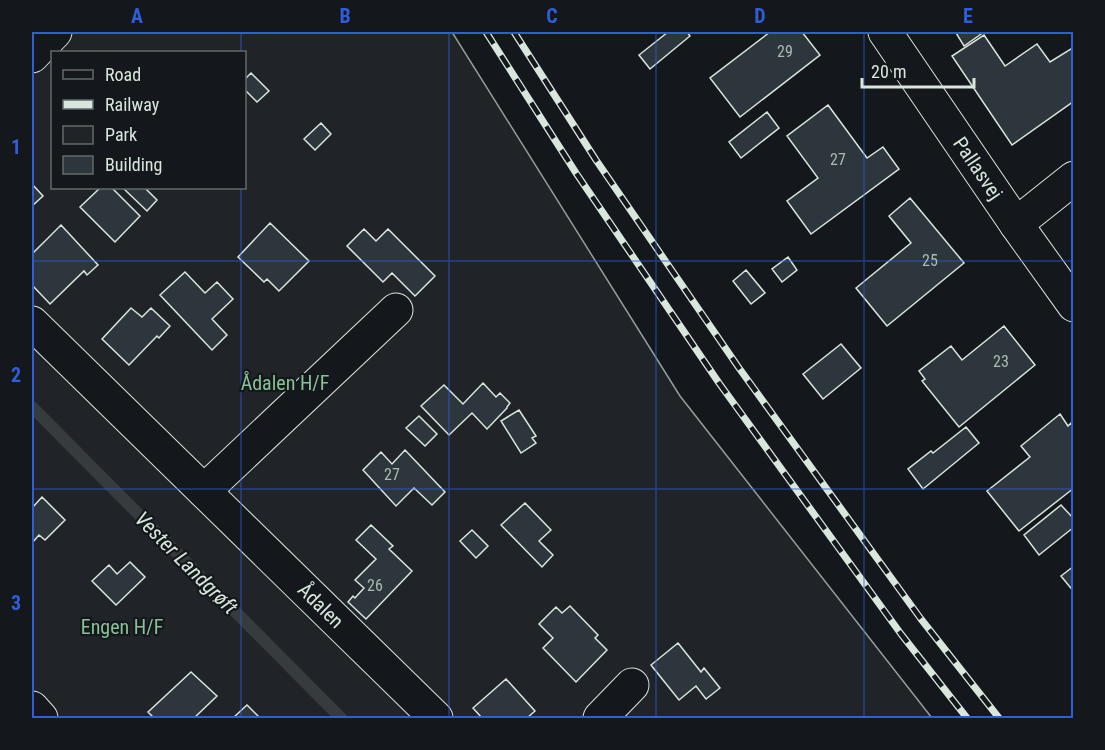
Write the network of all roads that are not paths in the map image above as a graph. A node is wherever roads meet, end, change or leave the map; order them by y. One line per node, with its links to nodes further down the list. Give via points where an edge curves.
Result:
1 (55, 32): 3 (street)
2 (885, 32): 5 (street, Pallasvej)
3 (32, 56)
4 (1074, 177): 5 (street)
5 (1016, 224): 6 (street, Pallasvej)
6 (1074, 305)
7 (396, 310): 9 (street)
8 (32, 323): 9 (street, Ådalen)
9 (204, 491): 13 (street, Ådalen)
10 (632, 685): 14 (street)
11 (32, 708): 12 (street)
12 (41, 718)
13 (435, 718)
14 (600, 718)

